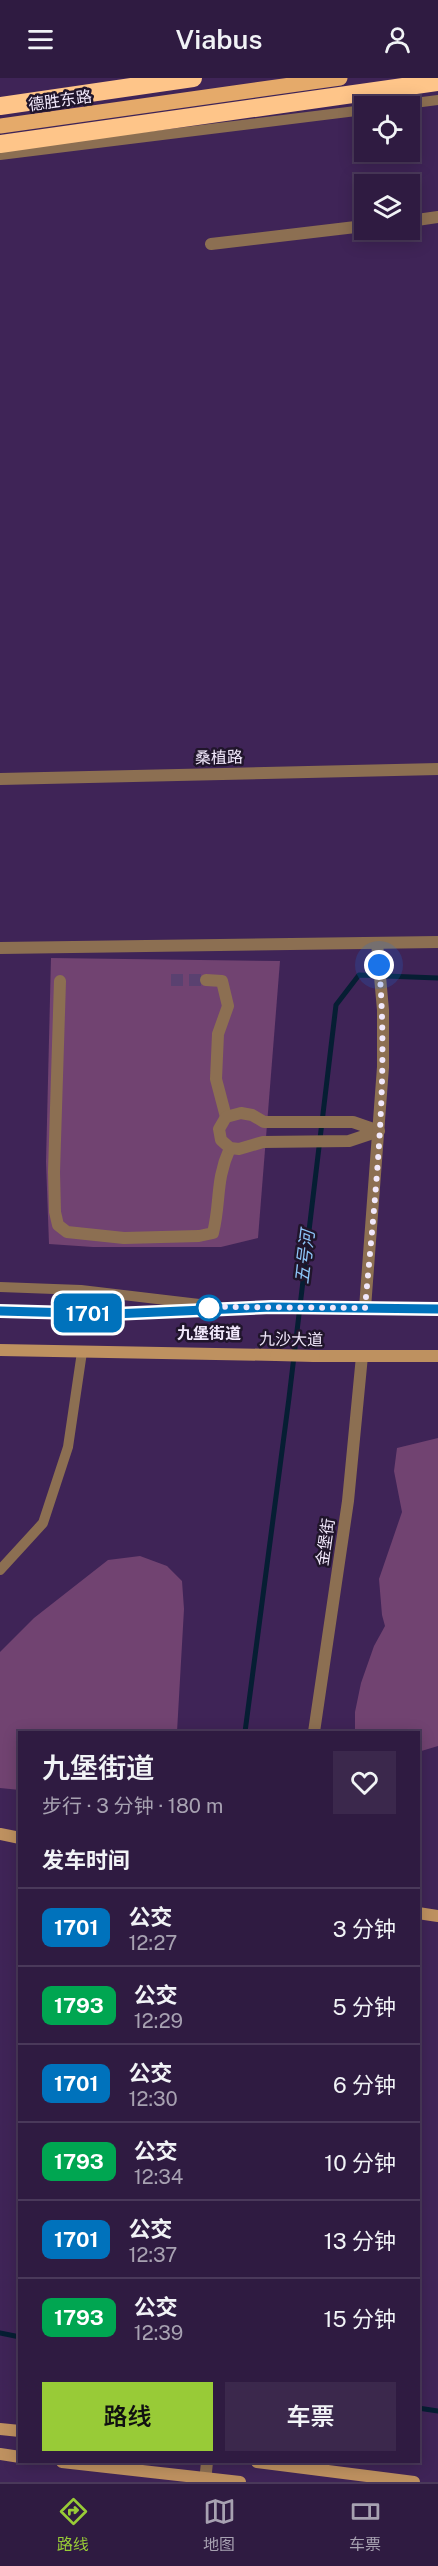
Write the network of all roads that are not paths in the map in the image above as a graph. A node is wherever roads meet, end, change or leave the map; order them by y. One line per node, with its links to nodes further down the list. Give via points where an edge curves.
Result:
1 (193, 78): 6 (highway)
2 (340, 78): 8 (main road, 德胜东路)
3 (438, 82): 9 (highway)
4 (438, 100): 5 (lane)
5 (420, 102)
6 (0, 106)
7 (354, 111): 10 (lane)
8 (0, 126)
9 (0, 144)
10 (0, 155)
11 (438, 217): 12 (street)
12 (420, 220)
13 (354, 227): 14 (street)
14 (211, 244)
15 (438, 769): 16 (street, 桑植路)
16 (0, 779)
17 (438, 942): 18 (street)
18 (377, 943): 19 (street); 23 (street, via 383,1010)
19 (0, 948)
20 (207, 980): 22 (street, via 222,981 228,1006 218,1034 216,1079)
21 (60, 981): 24 (street, via 54,1172 58,1225 67,1232 124,1238 213,1233 221,1167)
22 (226, 1117): 23 (street, via 241,1113 264,1122 353,1122); 24 (street, via 219,1129 221,1140)
23 (379, 1131): 24 (street, via 349,1141 263,1142); 27 (street)
24 (230, 1148)
25 (0, 1287): 26 (lane, via 81,1290)
26 (228, 1307): 27 (main road, 九沙大道, bridge); 29 (main road, 九沙大道, via 113,1314)
27 (365, 1308): 28 (main road, 九沙大道)
28 (438, 1309)
29 (0, 1311)
30 (0, 1350): 31 (main road, 九沙大道)
31 (82, 1352): 32 (main road, 九沙大道, bridge); 34 (lane, via 68,1447 43,1523)
32 (362, 1356): 33 (main road, 九沙大道); 35 (street, 金堡街, via 348,1501)
33 (438, 1356)
34 (0, 1570)
35 (314, 1731)
36 (0, 1834): 37 (main road)
37 (18, 1838)
38 (420, 1913): 39 (main road)
39 (438, 1916)
40 (0, 2428): 41 (main road)
41 (18, 2431)
42 (0, 2454): 43 (main road)
43 (18, 2457)
44 (70, 2463): 47 (main road)
45 (207, 2463): 47 (street)
46 (265, 2463): 49 (main road)
47 (205, 2481): 48 (main road)
48 (240, 2482)
49 (414, 2482)

